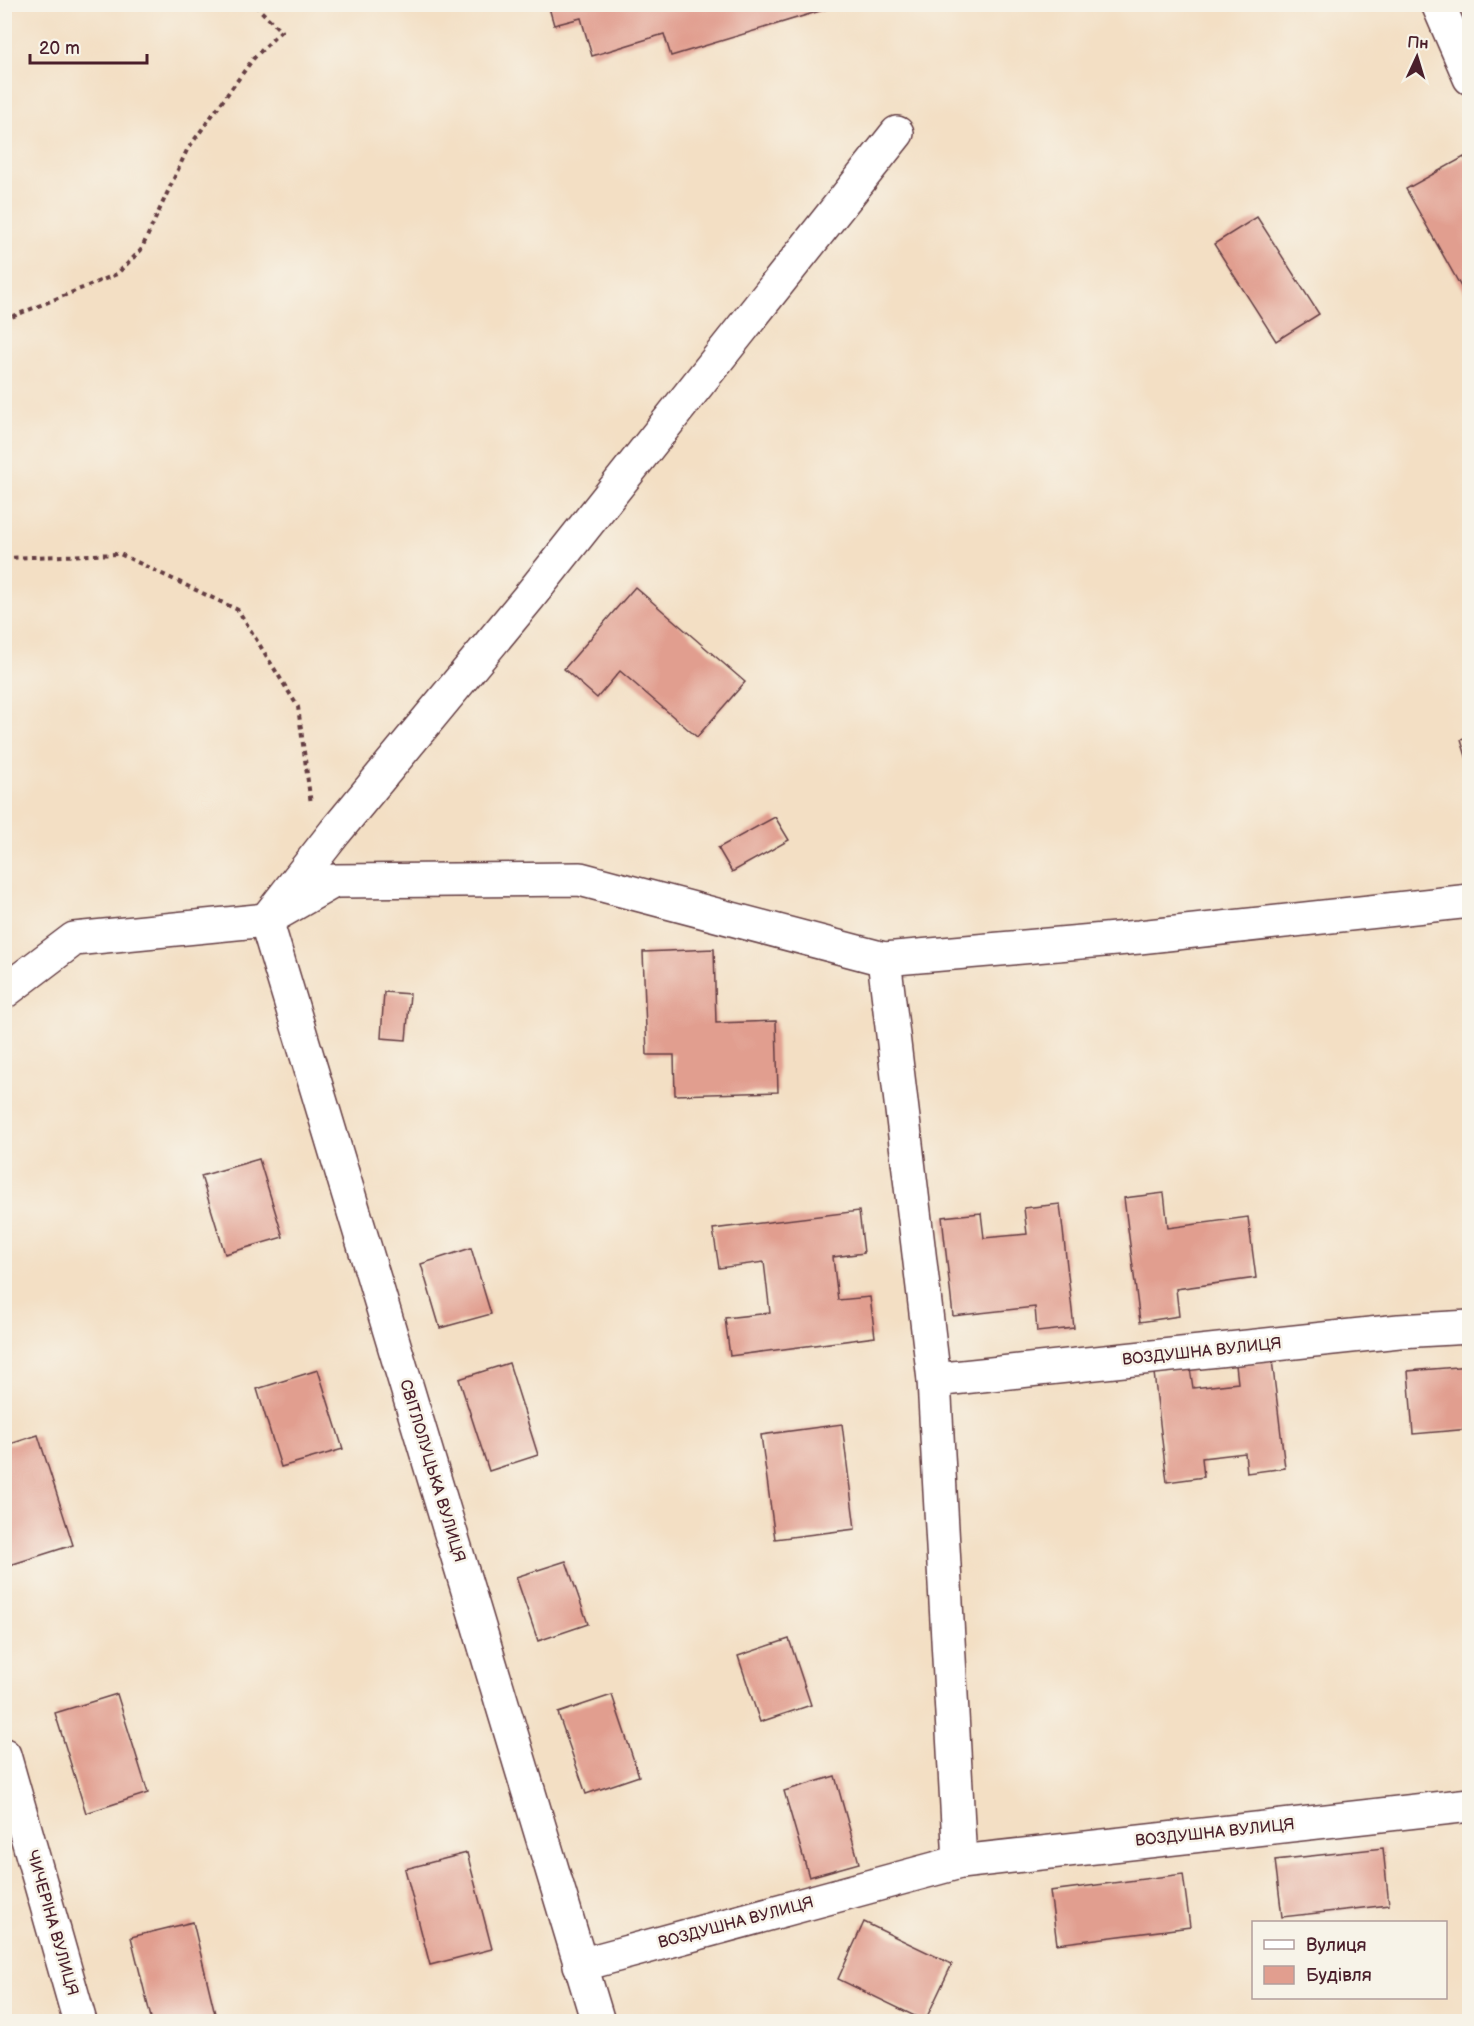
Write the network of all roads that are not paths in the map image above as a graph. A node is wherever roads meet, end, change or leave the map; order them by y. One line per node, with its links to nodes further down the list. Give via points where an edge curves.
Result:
1 (1438, 4): 2 (street)
2 (1470, 78)
3 (897, 133): 5 (street, via 529,597)
4 (1470, 901): 6 (street, via 1139,937)
5 (266, 920): 6 (street, via 334,881 580,879); 7 (street, via 74,939); 13 (street, СВІТЛОЛУЦЬКА ВУЛИЦЯ)
6 (884, 959): 9 (street)
7 (4, 992)
8 (1470, 1327): 9 (street, ВОЗДУШНА ВУЛИЦЯ, via 1399,1331)
9 (934, 1380): 12 (street)
10 (4, 1755): 14 (street, ЧИЧЕРІНА ВУЛИЦЯ)
11 (1470, 1804): 12 (street, ВОЗДУШНА ВУЛИЦЯ)
12 (960, 1862): 13 (street, ВОЗДУШНА ВУЛИЦЯ)
13 (580, 1965): 15 (street, СВІТЛОЛУЦЬКА ВУЛИЦЯ)
14 (80, 2022)
15 (598, 2022)

